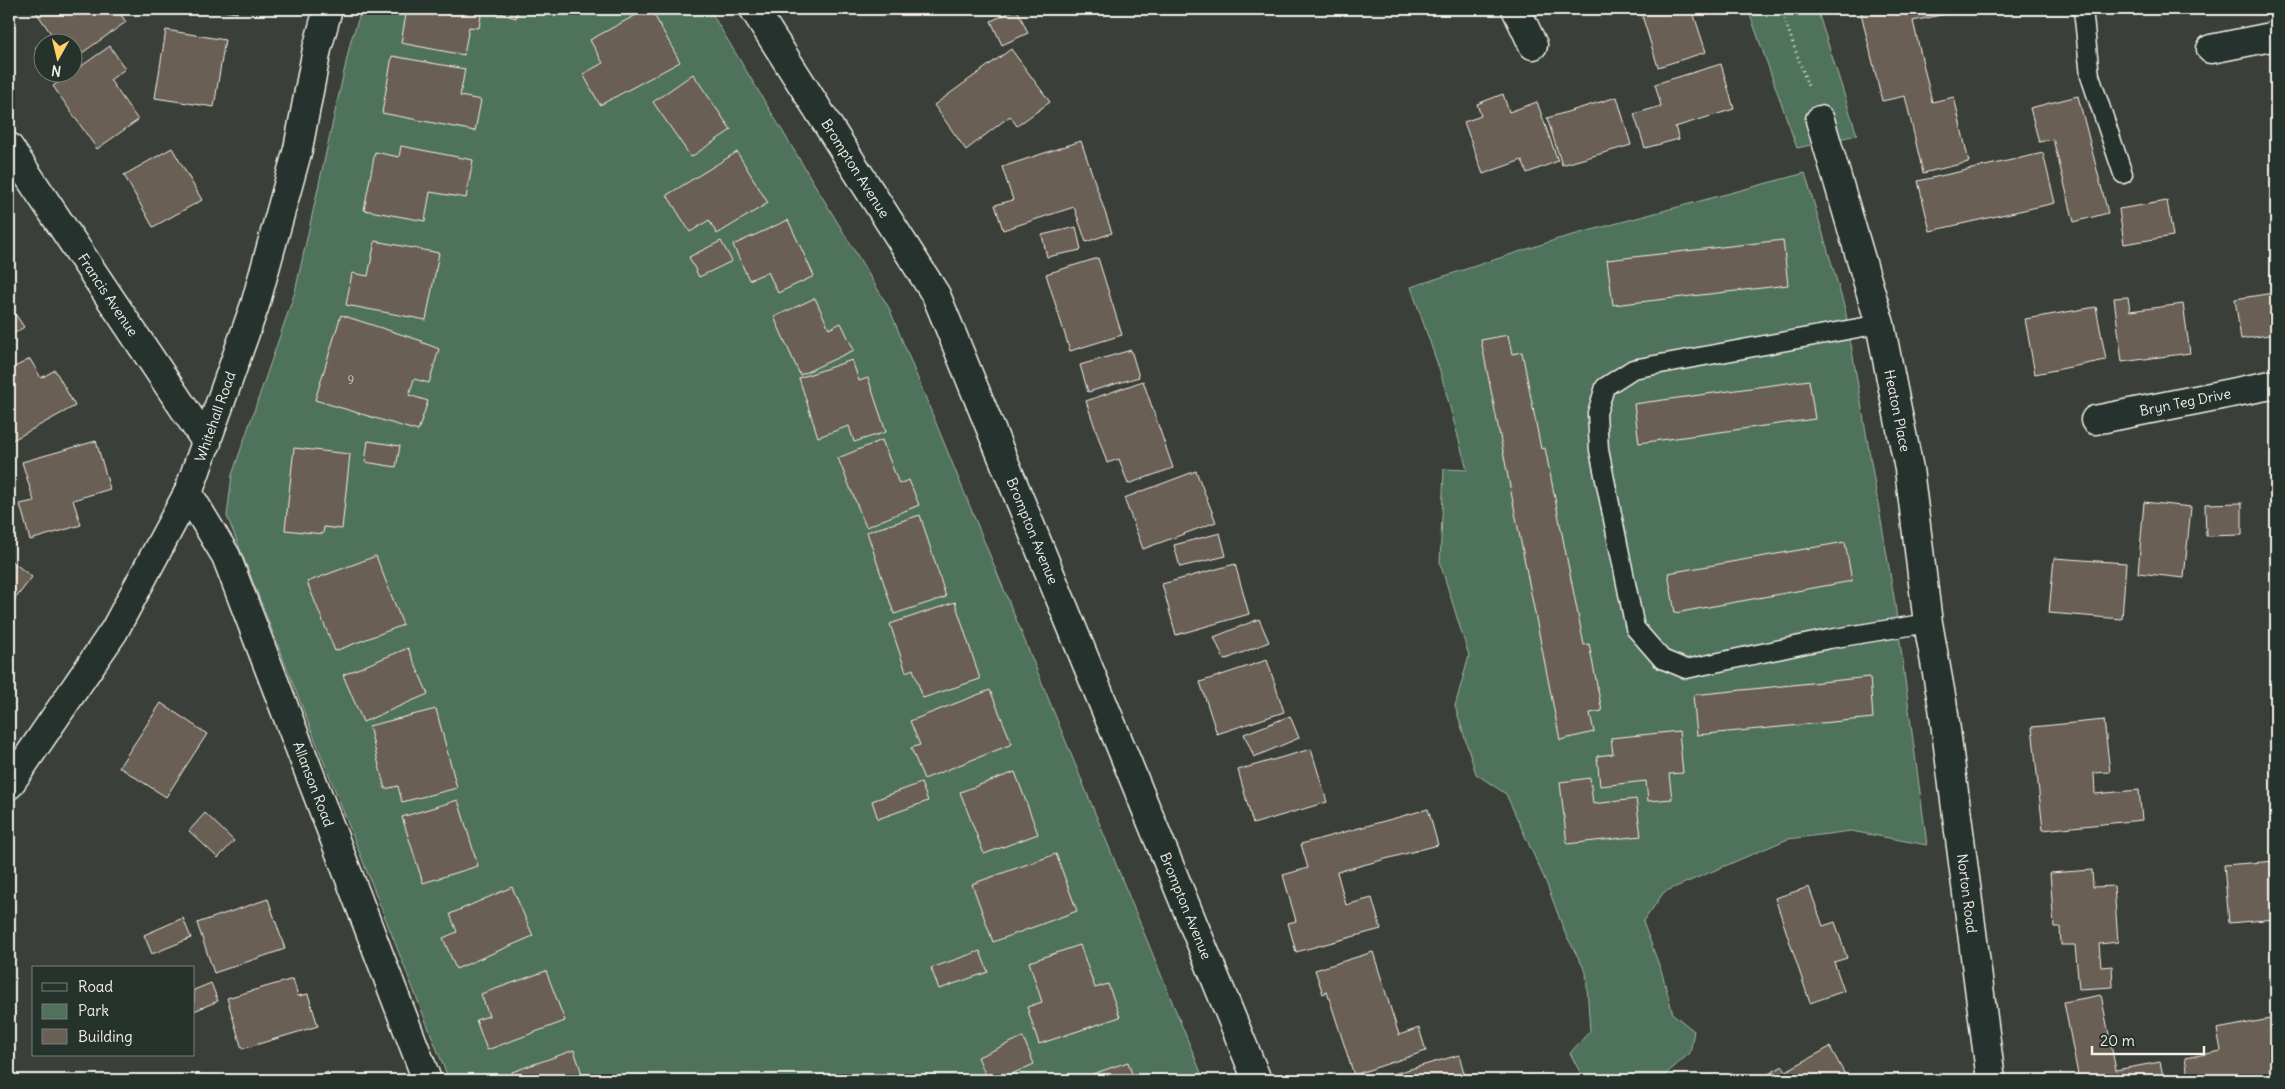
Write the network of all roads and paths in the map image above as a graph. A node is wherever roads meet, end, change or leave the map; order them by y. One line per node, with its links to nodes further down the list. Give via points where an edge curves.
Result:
1 (328, 9): 15 (street, Whitehall Road, via 317,48 298,149 255,305)
2 (754, 9): 21 (street, Brompton Avenue, via 936,295)
3 (1516, 9): 7 (street)
4 (1781, 9): 9 (path)
5 (2083, 9): 11 (lane, via 2090,76)
6 (2276, 36): 8 (street)
7 (1534, 45)
8 (2211, 49)
9 (1820, 120): 12 (street, Heaton Place)
10 (9, 147): 15 (street, Francis Avenue)
11 (2124, 174)
12 (1880, 324): 17 (street, Heaton Place, via 1910,469); 17 (lane, via 1633,369 1605,388 1597,413 1599,450 1635,628 1662,659 1686,669 1829,639)
13 (2276, 384): 14 (street, Bryn Teg Drive)
14 (2094, 420)
15 (207, 442): 16 (street, Whitehall Road)
16 (188, 493): 19 (street, Whitehall Road, via 114,631); 20 (street, Allanson Road, via 226,556)
17 (1928, 623): 18 (street, Heaton Place)
18 (1943, 707): 22 (street, Norton Road)
19 (9, 785)
20 (427, 1080)
21 (1257, 1080)
22 (1991, 1080)

